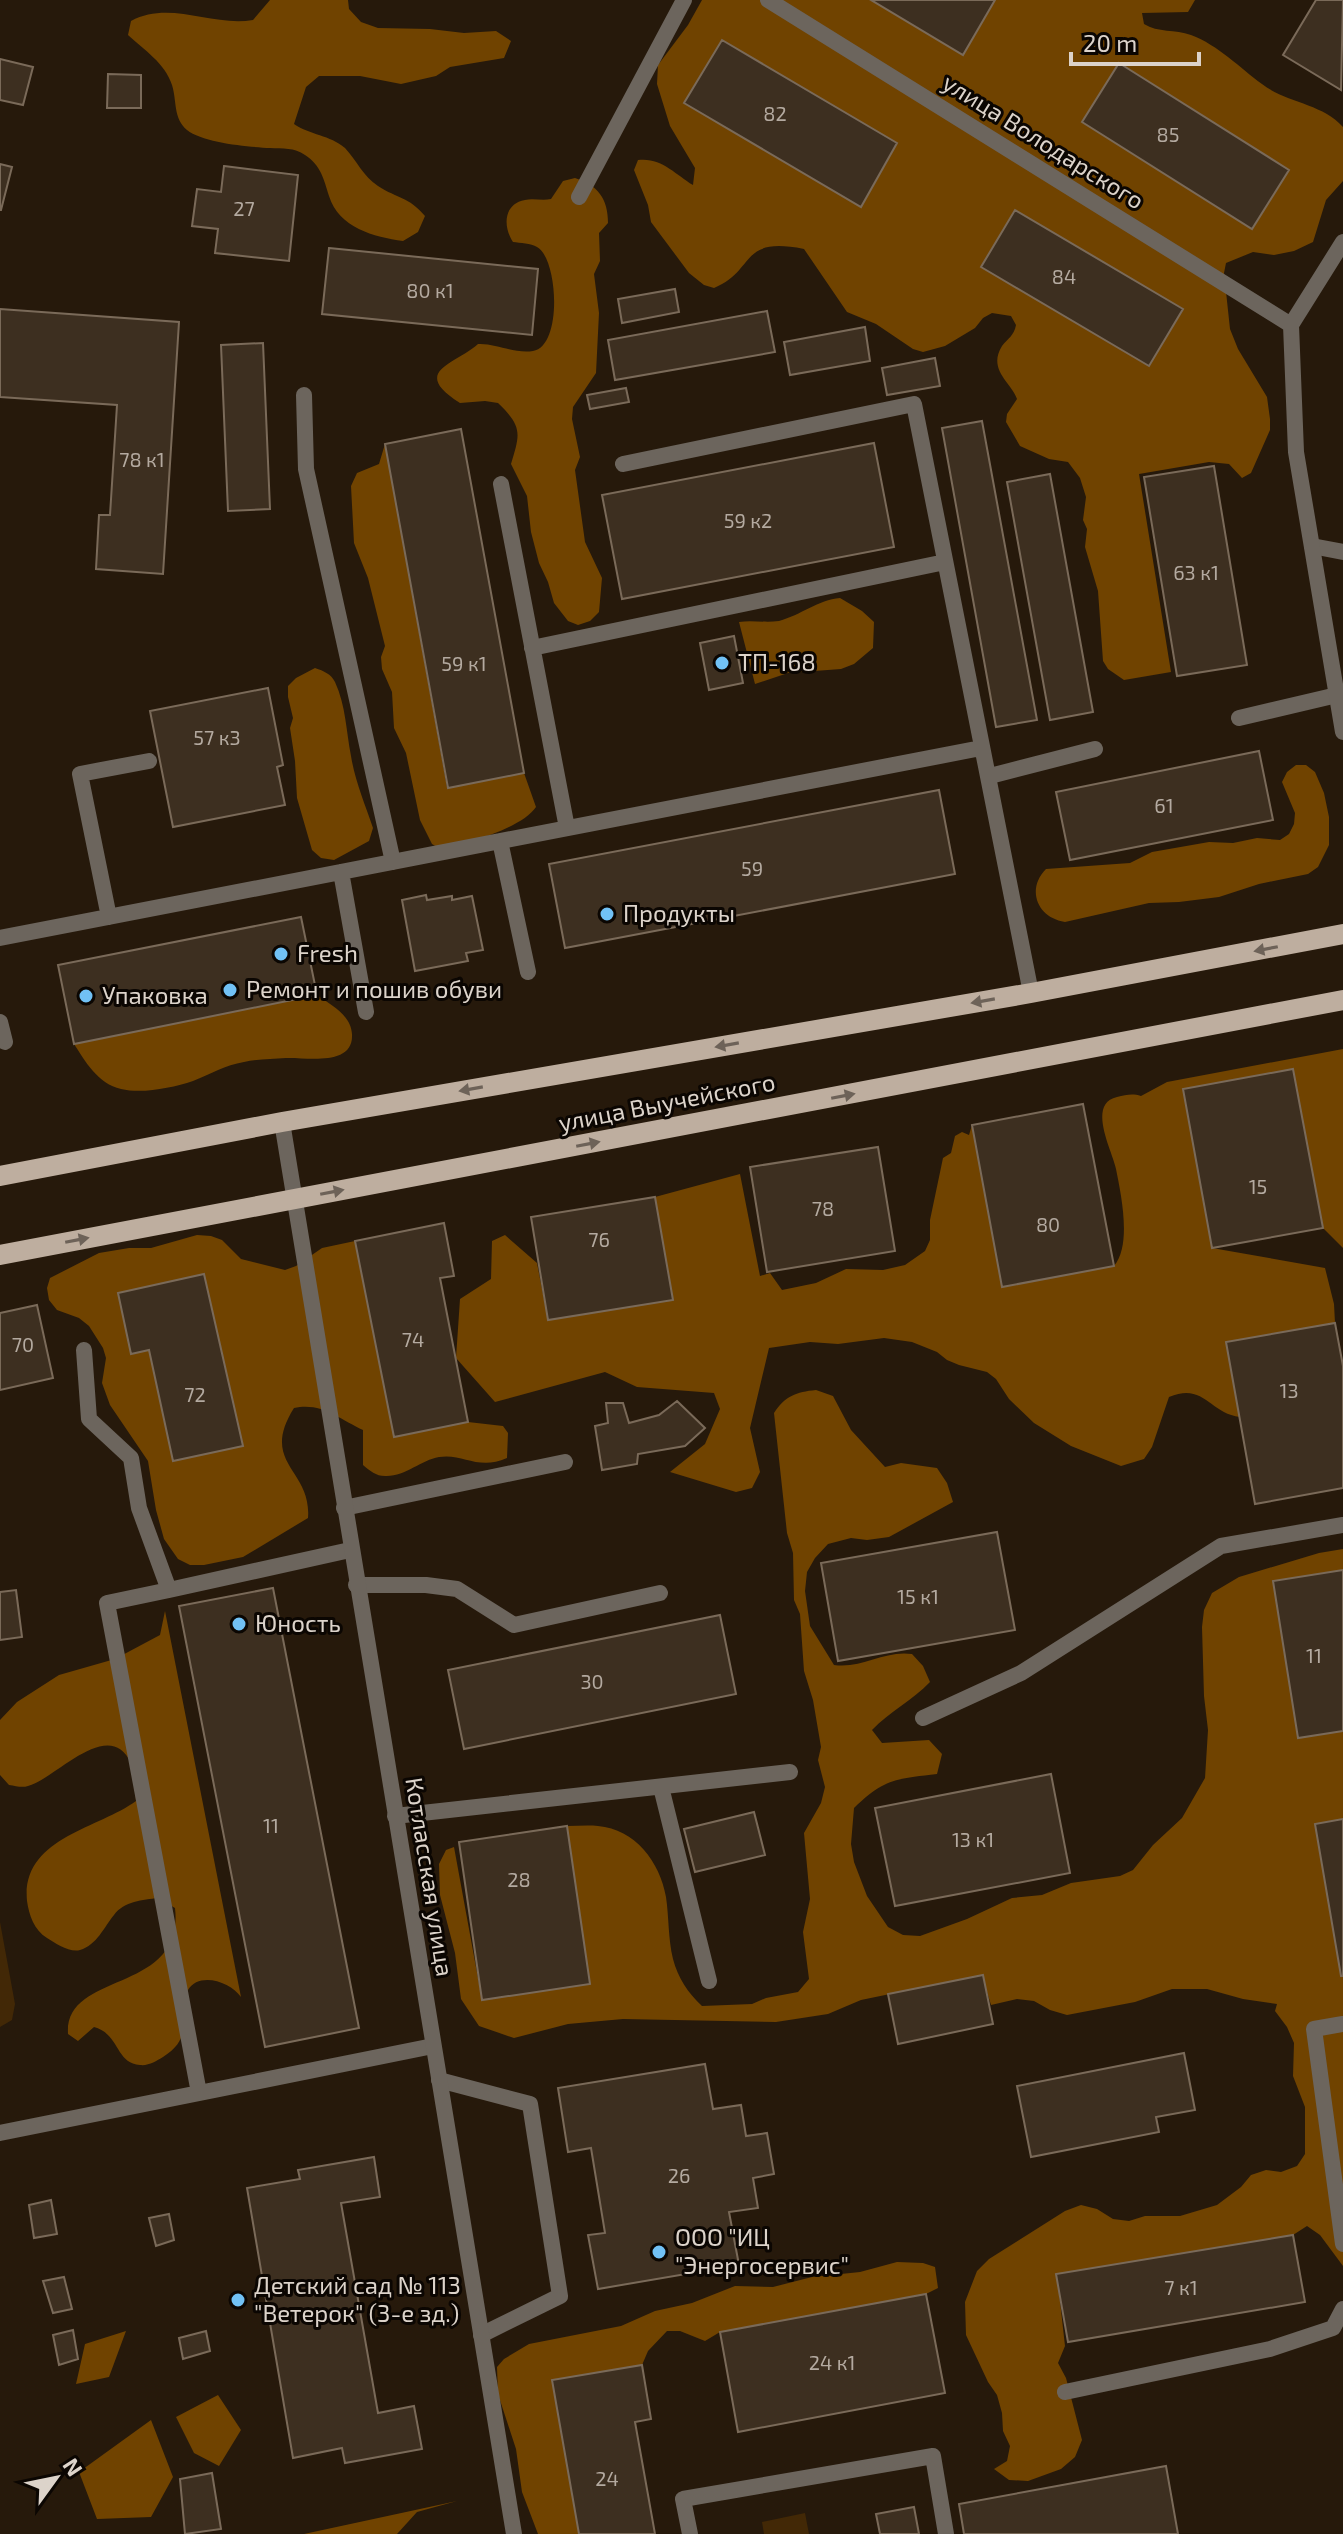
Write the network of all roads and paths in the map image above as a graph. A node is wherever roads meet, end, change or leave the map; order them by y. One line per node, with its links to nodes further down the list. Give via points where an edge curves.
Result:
1 (684, 0): 3 (street)
2 (768, 0): 5 (street, улица Володарского)
3 (579, 197)
4 (1343, 242): 5 (street)
5 (1291, 325): 9 (street, via 1296,452)
6 (304, 395): 22 (street, via 306,469)
7 (623, 464): 11 (street, via 914,404)
8 (501, 484): 12 (street)
9 (1312, 546): 10 (street); 13 (street)
10 (1343, 552)
11 (945, 562): 12 (street); 16 (street)
12 (532, 648): 20 (street)
13 (1337, 695): 14 (street); 15 (street)
14 (1239, 718)
15 (1343, 732)
16 (981, 748): 19 (street); 20 (street)
17 (1095, 749): 19 (street)
18 (149, 761): 24 (street, via 80,774)
19 (990, 776): 28 (street)
20 (567, 828): 21 (street)
21 (500, 841): 22 (street); 27 (street)
22 (393, 862): 23 (street)
23 (341, 872): 24 (street); 30 (street)
24 (109, 917): 26 (street)
25 (1343, 934): 28 (main road, улица Выучейского, one-way to 28)
26 (0, 938)
27 (528, 972)
28 (1031, 993): 33 (main road, улица Выучейского, one-way to 33)
29 (1343, 1000): 35 (main road, улица Выучейского, one-way to 29)
30 (366, 1012)
31 (0, 1022): 32 (street)
32 (5, 1042)
33 (282, 1122): 34 (main road, улица Выучейского); 35 (street, Котласская улица)
34 (0, 1176)
35 (295, 1200): 36 (main road, улица Выучейского, one-way to 35); 39 (street, Котласская улица)
36 (0, 1255)
37 (84, 1350): 43 (street, via 89,1419 131,1458 139,1508)
38 (565, 1462): 39 (street)
39 (344, 1508): 41 (street, Котласская улица)
40 (1343, 1525): 45 (street, via 1221,1546 1021,1673)
41 (350, 1550): 42 (street, Котласская улица); 43 (street)
42 (356, 1585): 44 (street, via 457,1589 514,1625); 48 (street, Котласская улица)
43 (169, 1590): 53 (street, via 107,1603)
44 (660, 1593)
45 (923, 1718)
46 (790, 1772): 47 (street)
47 (661, 1787): 48 (street); 49 (street)
48 (395, 1816): 51 (street, Котласская улица)
49 (709, 1981)
50 (1343, 2024): 55 (street, via 1314,2029)
51 (433, 2046): 52 (street, Котласская улица); 53 (street)
52 (439, 2080): 57 (street, Котласская улица); 57 (street, via 530,2104 560,2296)
53 (199, 2093): 54 (street)
54 (0, 2133)
55 (1343, 2244)
56 (1343, 2309): 58 (street, via 1333,2328 1270,2349)
57 (481, 2335): 59 (street, Котласская улица)
58 (1065, 2392)
59 (514, 2534)
60 (690, 2534): 61 (street, via 683,2499 933,2456)
61 (946, 2534)

